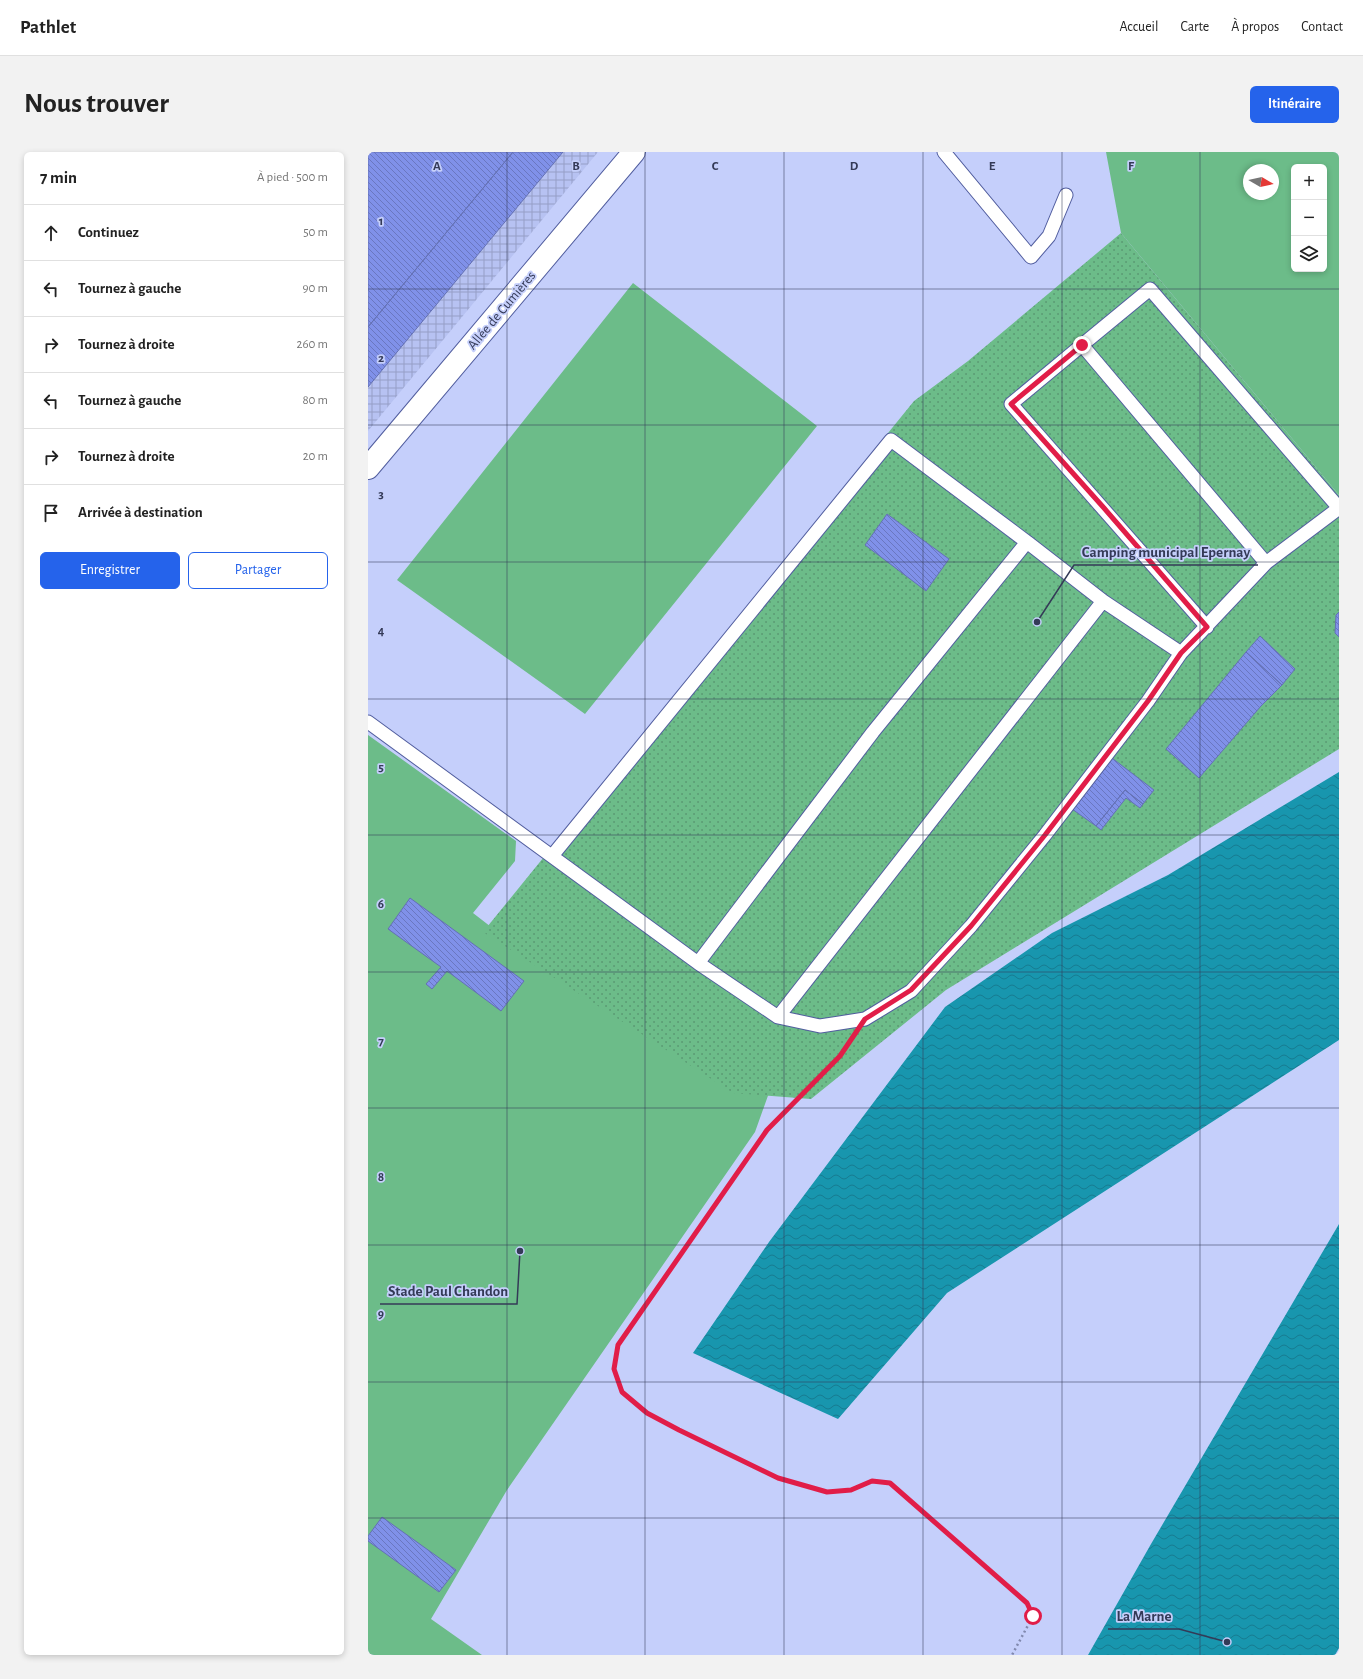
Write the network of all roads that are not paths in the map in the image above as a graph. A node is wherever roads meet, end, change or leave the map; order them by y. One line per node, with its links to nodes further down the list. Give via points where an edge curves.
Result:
1 (634, 152): 5 (main road, Allée de Cumières)
2 (944, 152): 3 (lane, via 1031,257 1050,236)
3 (1066, 195)
4 (1082, 345): 7 (lane); 7 (lane, via 1150,289 1339,508); 9 (lane, via 1011,404)
5 (368, 468)
6 (1026, 542): 8 (lane); 12 (lane, via 891,440); 13 (lane, via 873,732)
7 (1266, 563): 9 (lane)
8 (1103, 601): 10 (lane); 14 (lane)
9 (1207, 627): 10 (lane)
10 (1181, 653): 14 (lane, via 1148,701 1045,835 971,926 911,990 865,1019 820,1026)
11 (368, 722): 12 (lane)
12 (552, 856): 13 (lane)
13 (698, 963): 14 (lane)
14 (778, 1017)

